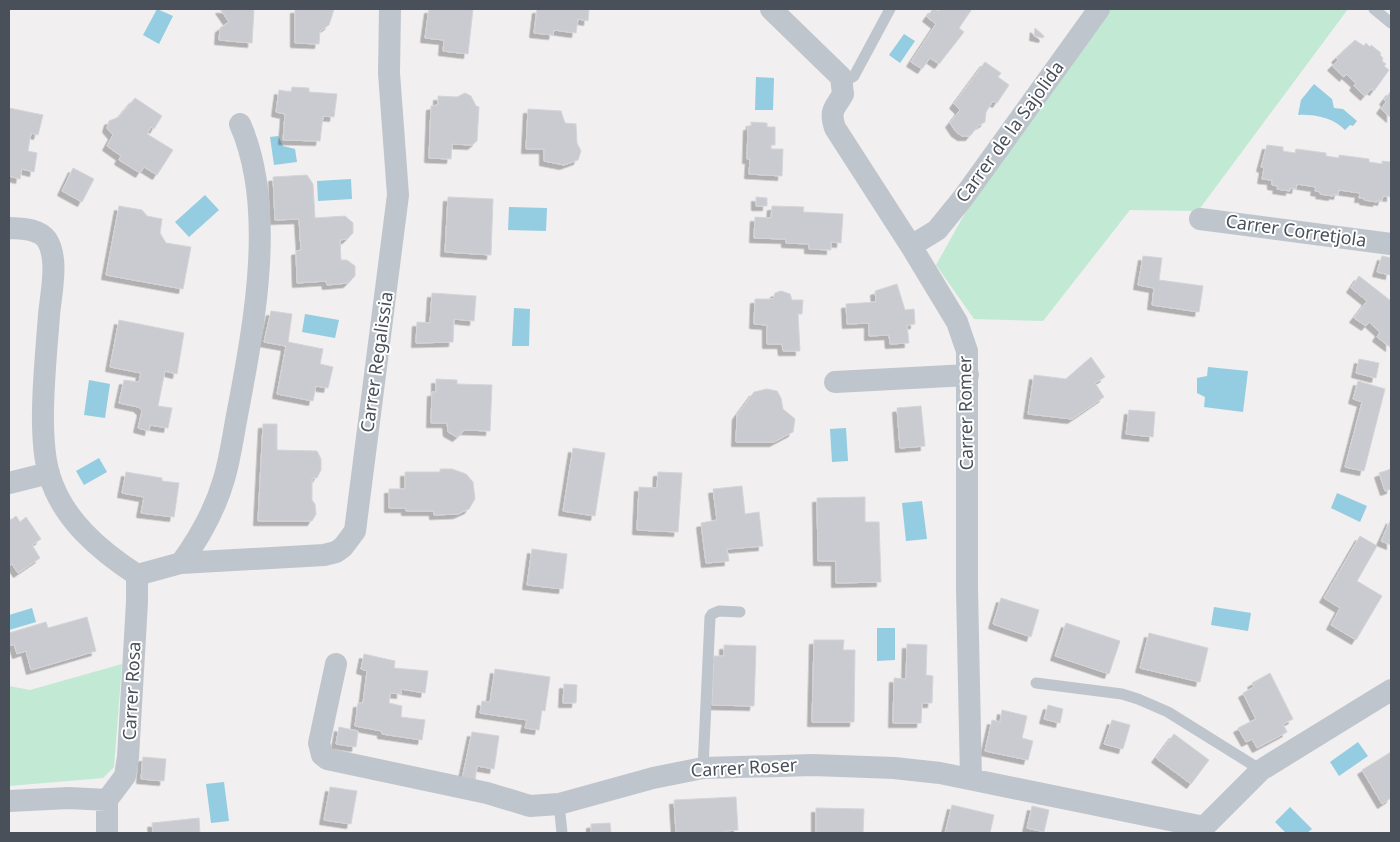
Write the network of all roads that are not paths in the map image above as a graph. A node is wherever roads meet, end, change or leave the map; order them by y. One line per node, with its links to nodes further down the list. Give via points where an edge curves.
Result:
1 (390, 9): 17 (street, Carrer Regalissia, via 389,73 398,195 355,531 343,547 324,555)
2 (770, 9): 7 (street, via 841,77)
3 (890, 9): 7 (lane, Carrer Romer, via 854,76 844,82)
4 (1099, 9): 12 (street, Carrer de la Sajolida, via 937,230)
5 (1374, 9): 6 (lane)
6 (1391, 24)
7 (844, 87): 12 (street, Carrer Romer, via 833,108 835,128)
8 (240, 124): 17 (street, via 253,158 259,232 251,341 224,479 201,536)
9 (1200, 219): 11 (street, Carrer Corretjola)
10 (9, 228): 15 (street, via 36,231 46,238 51,248 44,411)
11 (1391, 244)
12 (911, 246): 13 (street, Carrer Romer, via 956,322 967,351)
13 (968, 376): 14 (street); 25 (street, Carrer Romer, via 967,589)
14 (835, 382)
15 (48, 473): 16 (street); 18 (street, via 67,514 114,560)
16 (9, 483)
17 (182, 563): 18 (street, Carrer Regalissia)
18 (137, 575): 26 (street, Carrer Rosa, via 128,757 125,776)
19 (740, 612): 23 (lane, via 719,611 710,618)
20 (336, 664): 28 (street, Carrer Roser, via 319,743 319,750 327,758 487,793 530,806)
21 (1036, 682): 24 (lane, via 1138,698)
22 (1391, 690): 24 (street)
23 (702, 768): 25 (street, Carrer Roser, via 840,766 922,771); 28 (street, Carrer Roser)
24 (1261, 770): 29 (street)
25 (971, 779): 29 (street, Carrer Roser)
26 (107, 800): 27 (street); 30 (street)
27 (9, 801)
28 (559, 804): 31 (lane)
29 (1203, 830)
30 (107, 833)
31 (562, 833)

